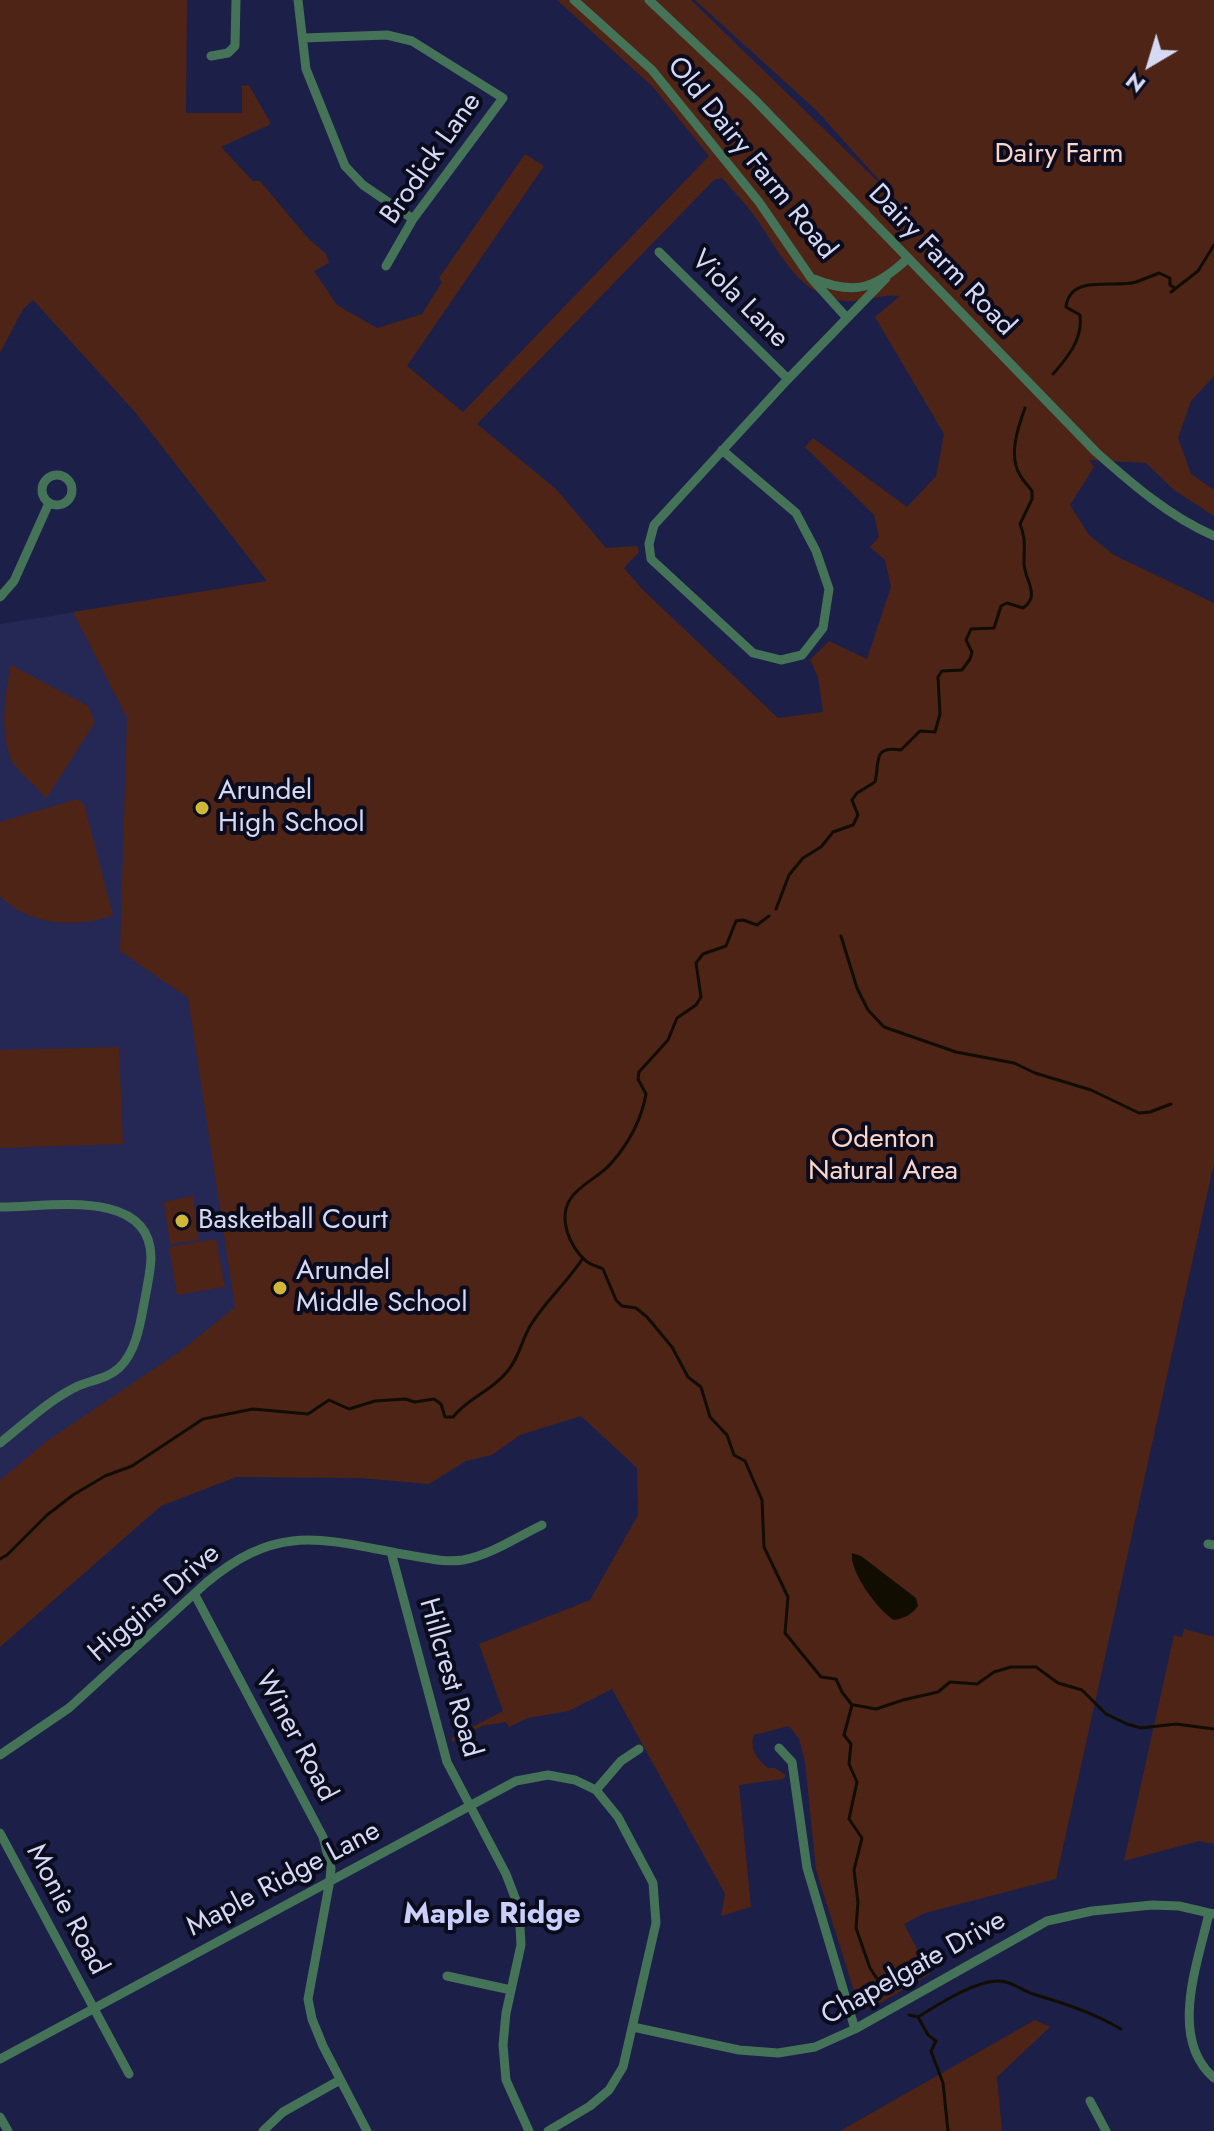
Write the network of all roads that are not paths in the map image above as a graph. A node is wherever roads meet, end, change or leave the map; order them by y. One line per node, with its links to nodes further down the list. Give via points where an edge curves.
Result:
1 (236, 0): 6 (street, via 235,46)
2 (298, 0): 5 (street)
3 (574, 0): 11 (street, Old Dairy Farm Road, via 652,70 759,202)
4 (649, 0): 9 (street, Dairy Farm Road, via 754,99)
5 (303, 38): 7 (street, via 306,69 345,166); 7 (street, Brodick Lane, via 387,35 412,41 503,98)
6 (211, 56)
7 (413, 219): 10 (street, Brodick Lane)
8 (659, 252): 14 (street, Viola Lane)
9 (907, 259): 12 (street, Old Dairy Farm Road); 17 (street, Dairy Farm Road, via 1121,475 1156,503)
10 (386, 266)
11 (811, 278): 12 (street, Old Dairy Farm Road, via 845,289); 13 (street)
12 (886, 278): 13 (street)
13 (847, 318): 14 (street)
14 (788, 379): 15 (street)
15 (722, 450): 15 (street, via 796,513 816,551 829,589 823,628 802,655 781,660 753,653 651,559 654,525)
16 (49, 503): 18 (street, via 14,581)
17 (1214, 536)
18 (0, 597)
19 (0, 1207): 20 (street, via 114,1209 135,1221 148,1240 151,1257 137,1335 119,1368 71,1389)
20 (0, 1443)
21 (542, 1525): 22 (street, Higgins Drive, via 462,1560)
22 (391, 1552): 23 (street, Higgins Drive, via 311,1538 283,1541 227,1566); 28 (street, Hillcrest Road, via 447,1762)
23 (195, 1595): 26 (street, Higgins Drive, via 69,1708); 30 (street, Winer Road, via 323,1837)
24 (779, 1748): 36 (street, via 792,1762 807,1868)
25 (639, 1749): 27 (street)
26 (0, 1755)
27 (596, 1790): 28 (street, Maple Ridge Lane, via 548,1775 516,1781); 35 (street, via 618,1817 653,1883 656,1923)
28 (469, 1806): 30 (street, Maple Ridge Lane); 33 (street, Hillcrest Road, via 519,1908 521,1945)
29 (0, 1833): 34 (street, Monie Road)
30 (330, 1880): 34 (street, Maple Ridge Lane); 40 (street, Winer Road, via 308,1999)
31 (1211, 1914): 36 (street, Chapelgate Drive, via 1152,1905 1047,1921); 39 (street, via 1188,2023 1194,2047)
32 (447, 1976): 33 (street)
33 (511, 1990): 46 (street, Hillcrest Road, via 503,2045 506,2080)
34 (94, 2008): 37 (street, Maple Ridge Lane); 38 (street, Monie Road)
35 (633, 2027): 36 (street, Chapelgate Drive, via 778,2053 815,2047); 47 (street, via 623,2067 609,2090)
36 (855, 2029)
37 (0, 2059)
38 (129, 2074)
39 (1214, 2078)
40 (340, 2080): 44 (street, via 283,2112); 45 (street, Winer Road)
41 (1090, 2101): 48 (street)
42 (0, 2117): 43 (street)
43 (8, 2131)
44 (263, 2131)
45 (367, 2131)
46 (529, 2131)
47 (548, 2131)
48 (1106, 2131)

